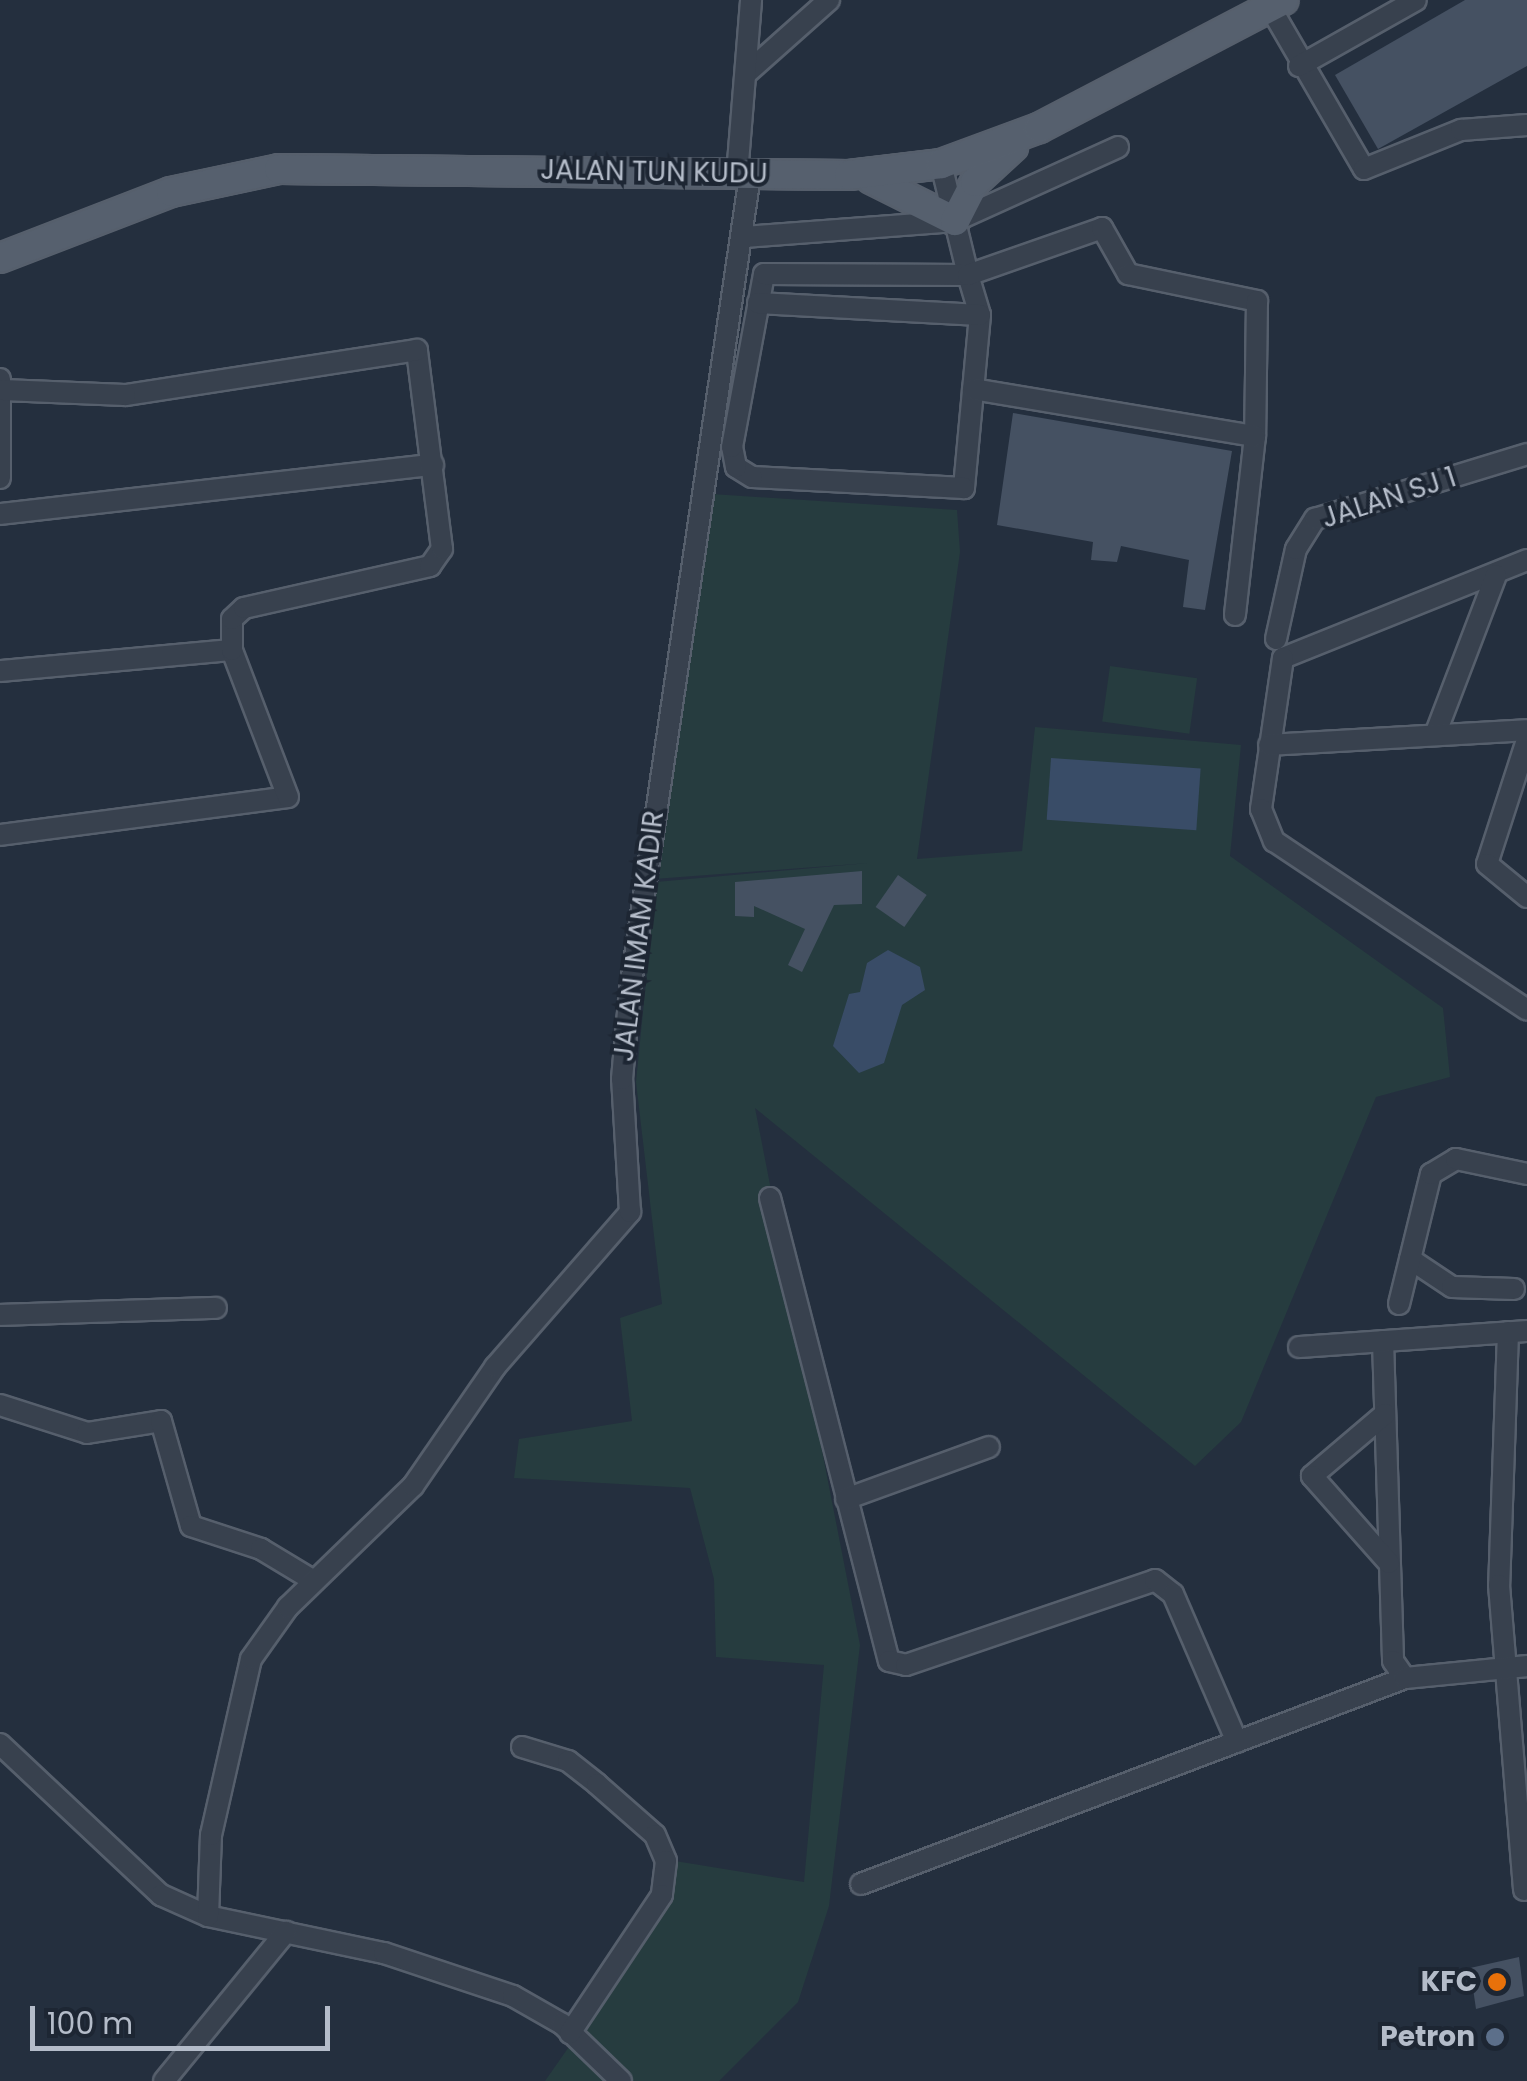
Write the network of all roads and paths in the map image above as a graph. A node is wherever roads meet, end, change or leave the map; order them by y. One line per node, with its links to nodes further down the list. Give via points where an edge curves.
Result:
1 (751, 0): 6 (street, JALAN IMAM KADIR)
2 (829, 0): 6 (street)
3 (1416, 0): 5 (street)
4 (1277, 3): 5 (street); 8 (main road, JALAN TUN KUDU)
5 (1300, 66): 7 (street, via 1364,169 1461,130)
6 (746, 73): 11 (street, JALAN IMAM KADIR)
7 (1527, 125)
8 (1039, 128): 10 (main road, JALAN TUN KUDU); 13 (main road, via 976,182)
9 (1118, 147): 13 (street)
10 (941, 164): 12 (main road, JALAN TUN KUDU); 13 (street)
11 (743, 175): 12 (main road, JALAN TUN KUDU); 14 (street, JALAN IMAM KADIR); 15 (main road, JALAN TUN KUDU, via 279,168 171,192)
12 (849, 175): 13 (main road, via 903,188)
13 (956, 221): 14 (street); 16 (street)
14 (744, 237): 54 (street, JALAN IMAM KADIR, via 694,514 630,990 622,1080 630,1212 495,1367 413,1486)
15 (0, 258)
16 (968, 276): 17 (street, via 764,274); 18 (street); 21 (street, via 1102,228 1128,274 1258,301)
17 (758, 304): 18 (street); 20 (street, via 732,447 736,466 752,477 964,488)
18 (980, 314): 20 (street)
19 (1, 383): 23 (street, via 125,395 417,350); 24 (street)
20 (973, 390): 21 (street)
21 (1255, 436): 28 (street)
22 (1527, 454): 29 (street, JALAN SJ 1, via 1315,519 1296,549)
23 (433, 464): 25 (street); 30 (street, via 440,558 244,608 232,619)
24 (0, 478)
25 (0, 514)
26 (1527, 560): 27 (street)
27 (1496, 575): 33 (street); 35 (street, via 1283,658)
28 (1234, 615)
29 (1276, 639)
30 (232, 650): 31 (street); 36 (street, via 291,788 267,806)
31 (0, 670)
32 (1527, 730): 33 (street)
33 (1436, 735): 35 (street)
34 (1527, 740): 37 (street, via 1487,855 1490,873)
35 (1269, 745): 38 (street, via 1261,809 1274,841)
36 (0, 835)
37 (1527, 897)
38 (1527, 1010)
39 (1527, 1174): 41 (street, via 1456,1159 1431,1174)
40 (770, 1198): 52 (street)
41 (1410, 1259): 42 (street, via 1452,1287); 43 (street)
42 (1514, 1289)
43 (1399, 1304)
44 (216, 1308): 45 (street)
45 (0, 1315)
46 (1517, 1332): 47 (street); 55 (street, via 1499,1584)
47 (1383, 1341): 48 (street); 50 (street)
48 (1298, 1347)
49 (0, 1405): 54 (street, via 87,1433 161,1421 191,1526 261,1548)
50 (1385, 1414): 53 (street); 53 (street, via 1312,1476)
51 (988, 1447): 52 (street)
52 (846, 1499): 57 (street, via 891,1662 906,1665 1155,1580 1173,1594)
53 (1389, 1563): 56 (street, via 1393,1661)
54 (314, 1581): 62 (street, JALAN IMAM KADIR, via 268,1634 238,1688 211,1835)
55 (1516, 1667): 56 (street); 61 (street)
56 (1405, 1678): 57 (street)
57 (1237, 1742): 60 (street)
58 (0, 1744): 62 (street, via 161,1894)
59 (522, 1747): 64 (street, via 568,1762 597,1784 654,1836 666,1861 662,1896)
60 (861, 1884)
61 (1524, 1890)
62 (208, 1916): 63 (street)
63 (286, 1932): 64 (street, via 458,1975); 65 (street)
64 (570, 2033): 66 (street)
65 (164, 2081)
66 (622, 2081)

